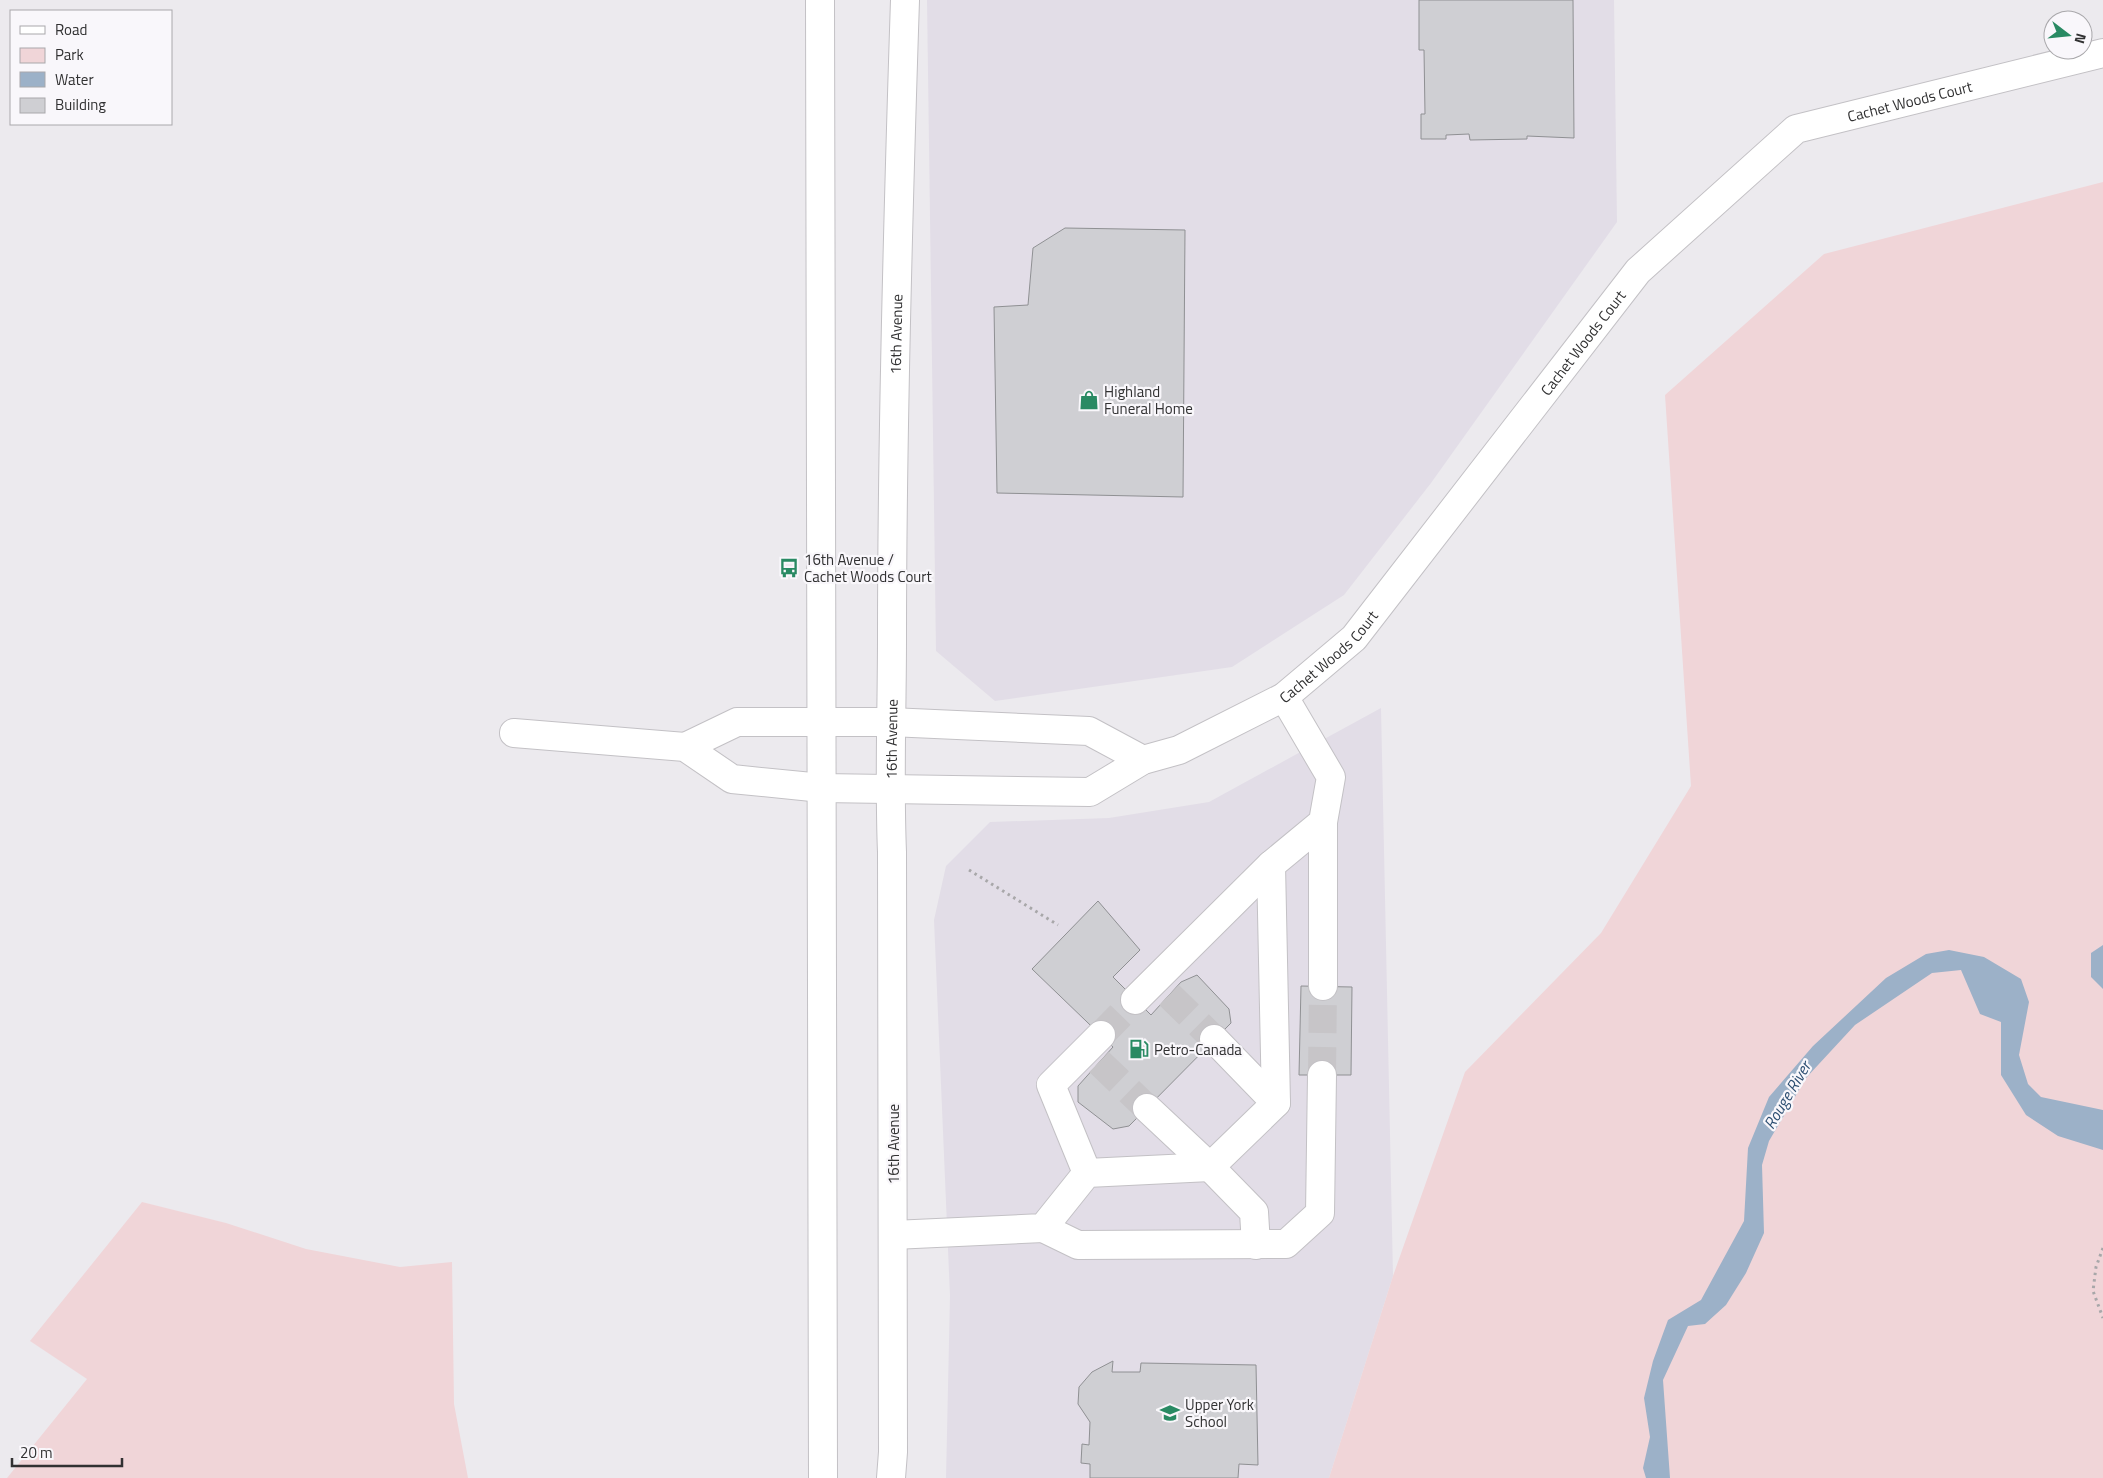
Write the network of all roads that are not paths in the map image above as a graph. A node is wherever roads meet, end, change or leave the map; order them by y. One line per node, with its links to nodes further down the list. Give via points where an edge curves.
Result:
1 (820, 0): 5 (main road)
2 (905, 0): 6 (main road, 16th Avenue, via 892,490)
3 (2103, 54): 4 (main road, Cachet Woods Court, via 1796,129 1638,271 1354,638)
4 (1284, 697): 9 (main road, Cachet Woods Court, via 1179,750); 12 (main road, via 1331,776)
5 (822, 722): 6 (main road); 8 (main road, via 736,722); 10 (main road)
6 (890, 722): 9 (main road, via 1089,731); 11 (main road, 16th Avenue)
7 (514, 733): 8 (main road)
8 (685, 747): 10 (main road, Cachet Woods Court, via 732,779)
9 (1143, 760): 11 (main road, Cachet Woods Court, via 1090,792)
10 (822, 788): 11 (main road, Cachet Woods Court); 26 (main road)
11 (890, 789): 24 (main road, 16th Avenue)
12 (1323, 822): 13 (main road); 14 (main road)
13 (1271, 865): 15 (main road, via 1162,987); 19 (main road)
14 (1323, 986)
15 (1135, 1000)
16 (1214, 1039): 19 (main road)
17 (1096, 1049): 22 (main road, via 1051,1085)
18 (1322, 1075): 25 (main road, via 1320,1213 1286,1244)
19 (1276, 1103): 21 (main road)
20 (1148, 1108): 21 (main road)
21 (1210, 1167): 22 (main road); 25 (main road, via 1254,1212)
22 (1087, 1173): 23 (main road)
23 (1043, 1228): 24 (main road); 25 (main road, via 1078,1245)
24 (893, 1235): 27 (main road, 16th Avenue)
25 (1256, 1245)
26 (823, 1478)
27 (891, 1478)

